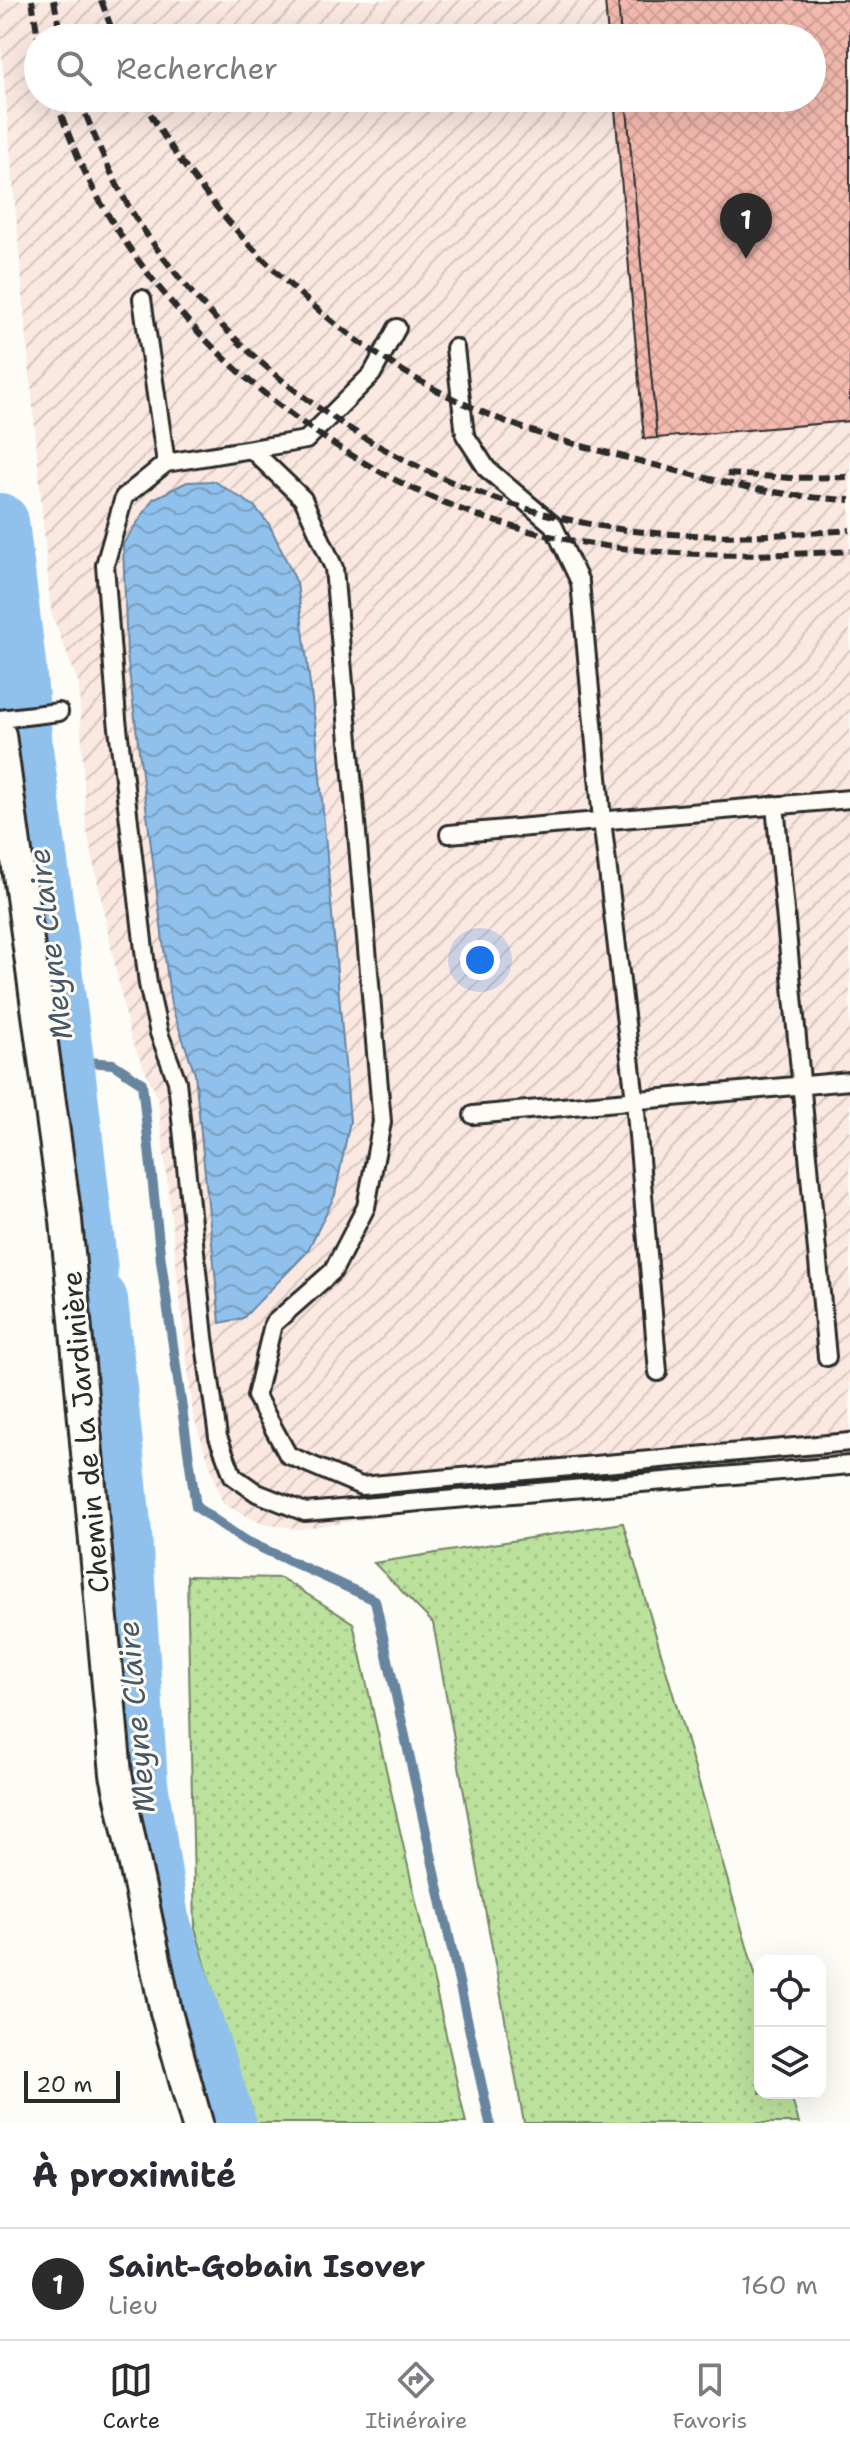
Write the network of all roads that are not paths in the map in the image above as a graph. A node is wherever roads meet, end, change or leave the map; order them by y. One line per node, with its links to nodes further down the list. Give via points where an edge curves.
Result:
1 (142, 299): 5 (lane)
2 (397, 328): 4 (lane, via 372,374 306,440)
3 (455, 348): 11 (lane, via 465,435 487,469 553,525 580,582)
4 (251, 449): 5 (lane); 19 (lane, via 303,499 334,568 382,1122 366,1207 333,1271 273,1324 256,1396 288,1455 361,1486)
5 (166, 463): 20 (lane, via 124,497 105,565 148,984 177,1081 218,1437 233,1476 257,1493 305,1512)
6 (59, 712): 7 (lane)
7 (0, 719)
8 (0, 735): 21 (street, Chemin de la Jardinière, via 66,1220 116,1774 166,2012)
9 (850, 799): 10 (lane)
10 (775, 805): 11 (lane); 14 (lane)
11 (602, 820): 12 (lane); 15 (lane)
12 (449, 834)
13 (850, 1081): 14 (lane)
14 (802, 1085): 15 (lane); 17 (lane)
15 (635, 1100): 16 (lane); 18 (lane)
16 (473, 1115)
17 (827, 1357)
18 (658, 1372)
19 (850, 1442)
20 (850, 1465)
21 (197, 2123)

